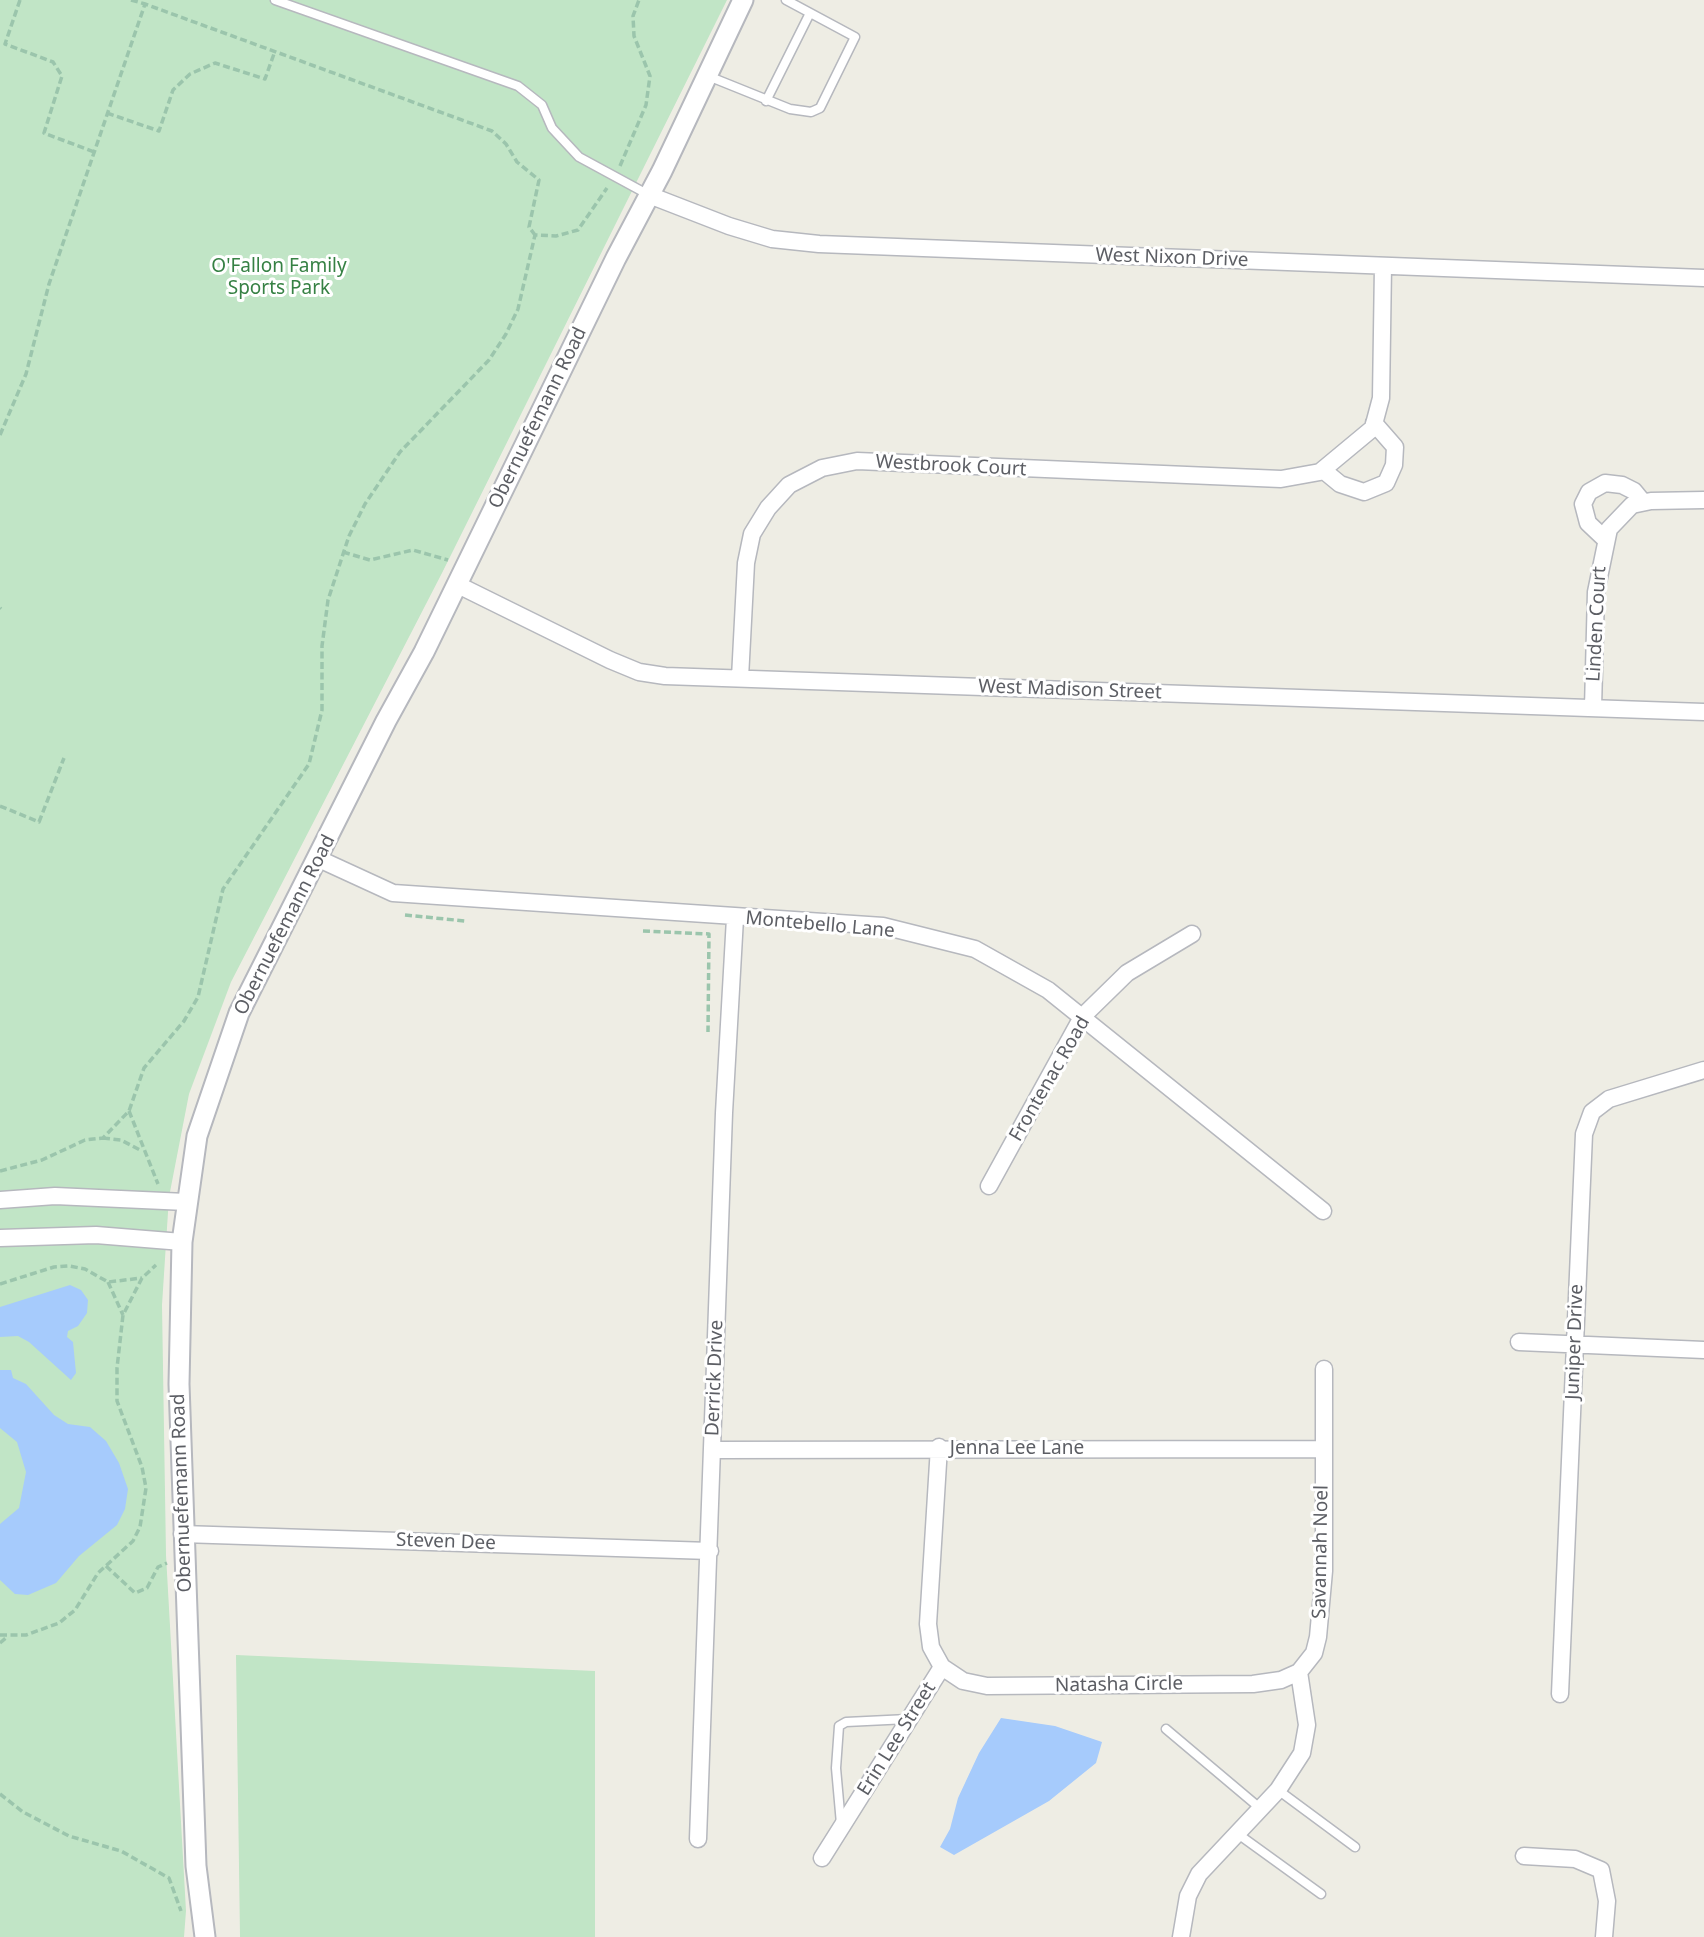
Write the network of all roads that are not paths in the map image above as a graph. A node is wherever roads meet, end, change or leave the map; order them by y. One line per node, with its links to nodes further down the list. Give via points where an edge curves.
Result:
1 (275, 0): 7 (lane, via 518,86 541,105 563,142 579,157)
2 (743, 0): 5 (street, Obernuefemann Road)
3 (786, 0): 4 (lane)
4 (810, 13): 6 (lane); 6 (lane, via 855,37 820,108 811,113)
5 (708, 76): 6 (lane); 7 (street, Obernuefemann Road)
6 (766, 101)
7 (649, 195): 8 (street, West Nixon Drive, via 772,239 819,244); 15 (street, Obernuefemann Road)
8 (1383, 266): 9 (street, West Nixon Drive); 10 (street, via 1381,398)
9 (1704, 278)
10 (1374, 423): 11 (street, Westbrook Court); 11 (street, via 1395,447 1386,483 1364,492 1340,484)
11 (1323, 470): 16 (street, Westbrook Court, via 1281,479 857,461 822,468 789,485 752,534 746,563)
12 (1704, 500): 13 (street)
13 (1643, 502): 14 (street, Linden Court, via 1620,515); 14 (street, Linden Court, via 1622,485 1605,483 1589,492 1583,504 1588,523)
14 (1606, 540): 17 (street, Linden Court, via 1595,592)
15 (456, 584): 16 (street, West Madison Street, via 639,672); 19 (street, Obernuefemann Road)
16 (740, 678): 17 (street, West Madison Street)
17 (1593, 708): 18 (street, West Madison Street)
18 (1704, 712)
19 (319, 859): 20 (street, Montebello Lane, via 393,893); 26 (street, Obernuefemann Road, via 239,1013 197,1136)
20 (735, 918): 22 (street, Montebello Lane, via 883,926 975,949 1048,990); 36 (street, Derrick Drive)
21 (1192, 934): 22 (street, Frontenac Road, via 1127,973)
22 (1082, 1017): 24 (street, Frontenac Road); 27 (street, Montebello Lane)
23 (1704, 1070): 31 (street, Juniper Drive, via 1618,1094 1592,1112 1581,1146)
24 (989, 1186)
25 (0, 1200): 26 (street, via 55,1196)
26 (186, 1202): 29 (street, Obernuefemann Road)
27 (1323, 1211)
28 (0, 1238): 29 (street, via 96,1236)
29 (182, 1242): 37 (street, Obernuefemann Road)
30 (1519, 1342): 31 (street)
31 (1576, 1344): 32 (street); 41 (street, Juniper Drive)
32 (1704, 1350)
33 (1324, 1369): 35 (street, Savannah Noel)
34 (939, 1447): 35 (street, Jenna Lee Lane); 36 (street, Jenna Lee Lane); 39 (street, Erin Lee Street, via 928,1624 931,1647)
35 (1322, 1449): 40 (street, Savannah Noel, via 1324,1571 1318,1637 1314,1653)
36 (713, 1450): 38 (street, Derrick Drive)
37 (183, 1534): 38 (street, Steven Dee); 53 (street, Obernuefemann Road, via 196,1866)
38 (710, 1551): 48 (street, Derrick Drive)
39 (942, 1667): 40 (street, Natasha Circle, via 963,1681 987,1686 1253,1684); 42 (street, Erin Lee Street)
40 (1299, 1672): 44 (street, via 1307,1725 1296,1766)
41 (1560, 1694)
42 (909, 1719): 46 (street, Erin Lee Street); 46 (lane, via 839,1726 836,1768)
43 (1166, 1729): 45 (lane)
44 (1278, 1790): 45 (street); 49 (lane)
45 (1261, 1809): 47 (street)
46 (841, 1827): 51 (street, Erin Lee Street)
47 (1238, 1834): 52 (lane); 54 (street, via 1199,1874 1188,1896)
48 (698, 1839)
49 (1355, 1847)
50 (1524, 1856): 55 (street, via 1575,1859 1601,1870 1606,1901)
51 (822, 1858)
52 (1321, 1894)
53 (205, 1937)
54 (1181, 1937)
55 (1604, 1937)

